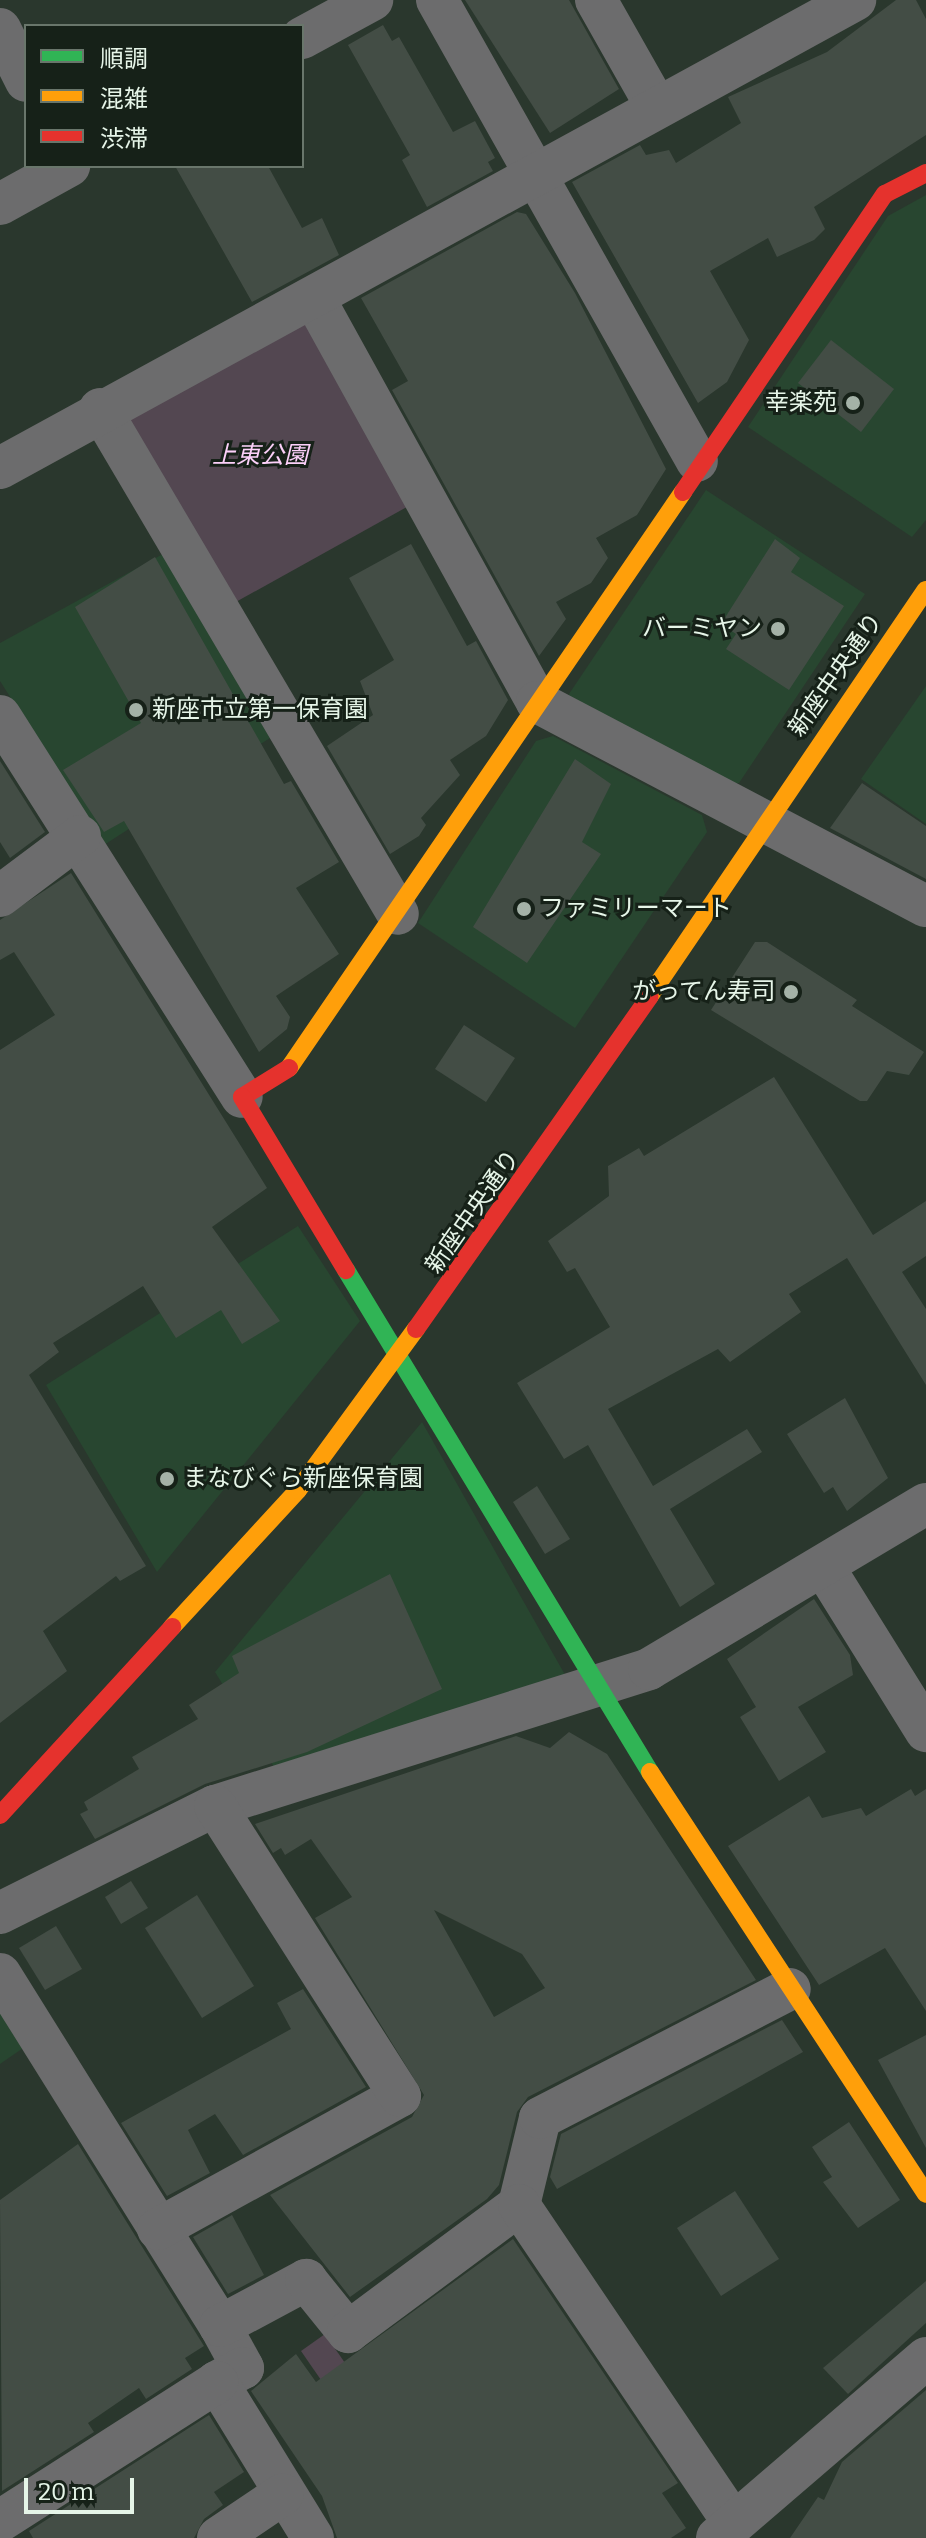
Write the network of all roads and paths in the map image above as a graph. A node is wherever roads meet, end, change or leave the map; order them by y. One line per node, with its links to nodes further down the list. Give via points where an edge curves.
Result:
1 (372, 0): 5 (street)
2 (437, 0): 10 (street)
3 (596, 0): 8 (street)
4 (855, 0): 8 (street)
5 (315, 21)
6 (0, 29): 7 (street)
7 (24, 77)
8 (656, 106): 10 (street)
9 (65, 168): 12 (street)
10 (531, 173): 13 (street); 15 (street)
11 (926, 173): 15 (street, via 885,194)
12 (0, 204)
13 (314, 298): 14 (street); 18 (street)
14 (100, 409): 16 (street); 24 (street)
15 (697, 461): 18 (street)
16 (0, 468)
17 (926, 590): 20 (street, 新座中央通り)
18 (537, 702): 20 (street); 24 (street)
19 (0, 716): 21 (street)
20 (764, 827): 23 (street); 26 (street, 新座中央通り)
21 (80, 836): 22 (street); 25 (street)
22 (0, 896)
23 (926, 906)
24 (398, 914): 25 (street, via 293,1065)
25 (242, 1097): 26 (street)
26 (399, 1356): 29 (street); 32 (street, 新座中央通り, via 298,1490)
27 (926, 1504): 28 (street)
28 (825, 1569): 29 (street, via 649,1669); 30 (street)
29 (596, 1689): 31 (street); 35 (street)
30 (926, 1731)
31 (215, 1806): 33 (street); 38 (street, via 400,2096)
32 (0, 1815)
33 (0, 1913)
34 (0, 1974): 38 (street)
35 (790, 1989): 36 (street); 37 (street, via 540,2118)
36 (926, 2194)
37 (519, 2205): 39 (street, via 348,2332 306,2280); 44 (street)
38 (158, 2229): 39 (street)
39 (220, 2326): 41 (street, via 243,2368)
40 (926, 2358): 44 (street)
41 (217, 2382): 42 (street); 43 (street)
42 (283, 2494): 45 (street); 46 (street)
43 (0, 2521)
44 (725, 2529)
45 (218, 2538)
46 (313, 2538)

